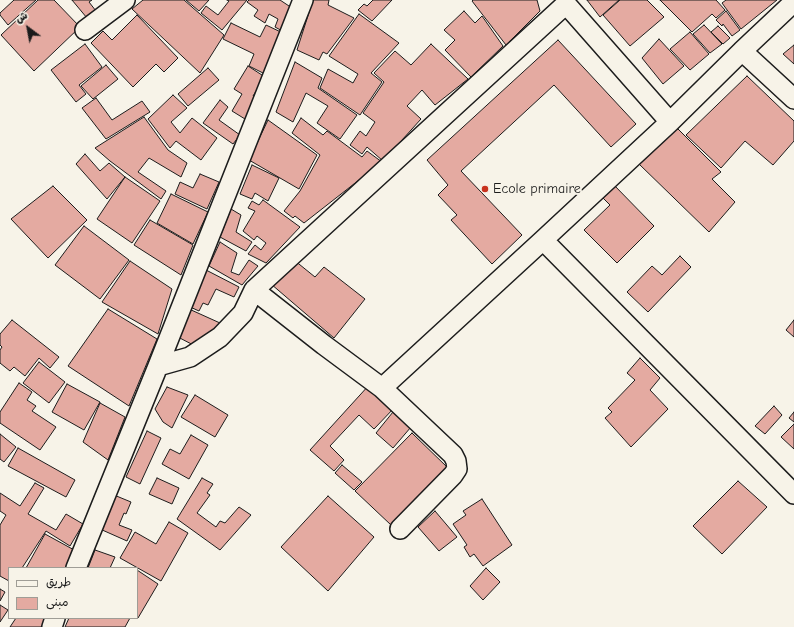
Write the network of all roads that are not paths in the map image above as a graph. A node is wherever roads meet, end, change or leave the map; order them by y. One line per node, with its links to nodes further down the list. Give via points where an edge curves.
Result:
1 (125, 0): 5 (street)
2 (303, 0): 11 (street)
3 (564, 2): 8 (street); 10 (street)
4 (794, 2): 6 (street)
5 (85, 30)
6 (742, 52): 7 (street); 8 (street)
7 (794, 99)
8 (670, 122): 9 (street)
9 (543, 240): 12 (street); 13 (street)
10 (254, 290): 11 (street, via 243,313 220,337 190,357); 12 (street)
11 (158, 366): 15 (street)
12 (382, 388): 14 (street, via 456,461 453,475)
13 (794, 494)
14 (400, 529)
15 (76, 567)

